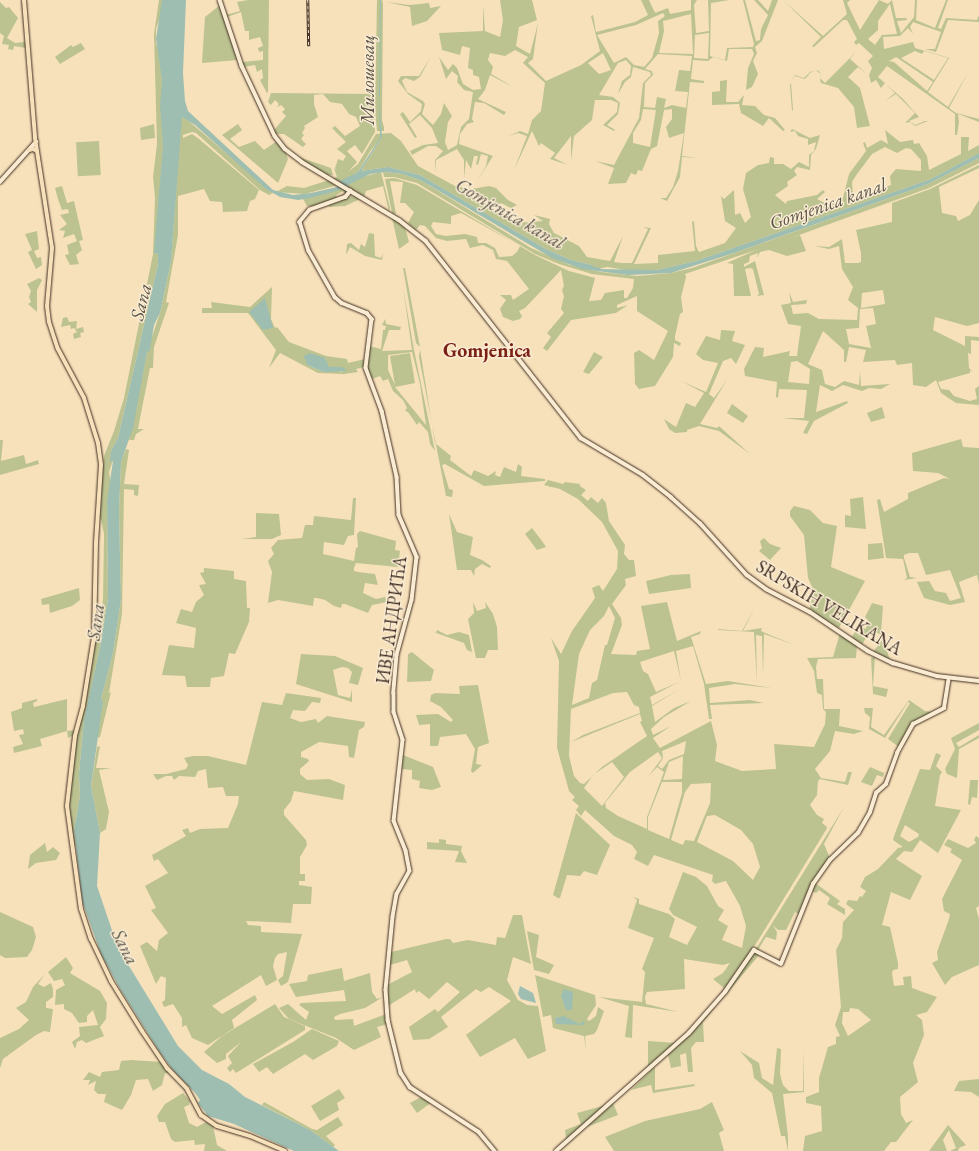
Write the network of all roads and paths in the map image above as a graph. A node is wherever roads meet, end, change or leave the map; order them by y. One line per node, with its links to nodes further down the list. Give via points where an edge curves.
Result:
1 (24, 0): 3 (main road)
2 (220, 0): 7 (street, SRPSKIH VELIKANA, via 242,66 278,140 294,158)
3 (36, 140): 4 (street); 5 (main road)
4 (30, 149): 5 (main road); 6 (street)
5 (38, 152): 13 (main road, via 52,248 49,322 58,349 84,398 98,443 101,465 93,643 75,736 67,806 74,867 85,922 104,967 121,997 204,1118 217,1126 250,1136)
6 (0, 182)
7 (347, 189): 8 (street, SRPSKIH VELIKANA); 10 (street)
8 (351, 191): 9 (street, SRPSKIH VELIKANA); 10 (street)
9 (358, 195): 10 (street); 11 (street, SRPSKIH VELIKANA, via 411,228 433,248 577,434 593,447 643,475 671,497 700,523 747,575 880,657 916,671)
10 (344, 198): 14 (street, ИВЕ АНДРИЋА, via 310,210 302,217 300,225 309,251 335,297 342,304 367,313 372,319 366,368 380,404 396,473 398,510 417,560 412,600 397,655 394,692 394,712 403,740 394,821 406,851 410,871 398,894 393,917 386,990 388,1020 401,1072 410,1088 479,1132)
11 (949, 678): 12 (street, SRPSKIH VELIKANA); 15 (street, via 944,708 913,724 897,753 886,784 876,793 870,812 858,833 830,860 813,884 781,964 754,950 718,1002 689,1033)
12 (979, 681)
13 (285, 1151)
14 (495, 1151)
15 (556, 1151)

